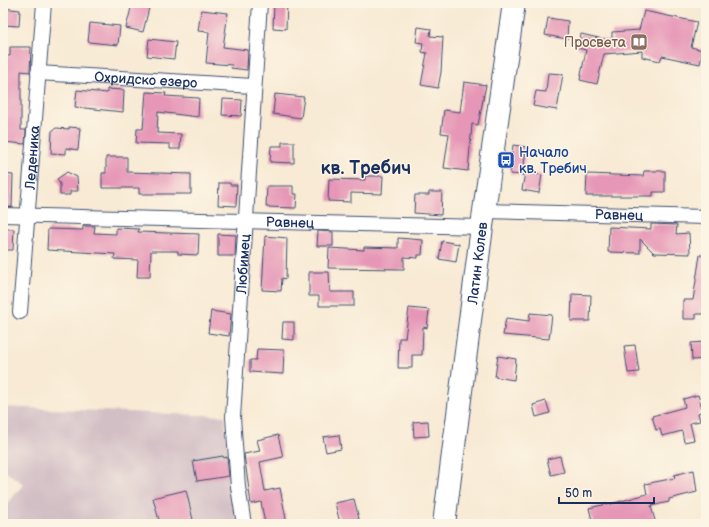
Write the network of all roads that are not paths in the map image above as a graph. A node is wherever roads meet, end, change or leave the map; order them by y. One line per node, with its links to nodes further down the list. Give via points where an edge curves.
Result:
1 (44, 3): 4 (street, Леденика)
2 (260, 3): 5 (street, Любимец)
3 (514, 3): 9 (main road, Латин Колев)
4 (38, 73): 5 (street, Охридско езеро); 7 (street, Леденика)
5 (253, 86): 10 (street, Любимец)
6 (3, 215): 7 (street, Равнец)
7 (27, 216): 10 (street, Равнец); 11 (street, Леденика)
8 (706, 217): 9 (street, Равнец)
9 (483, 219): 10 (street, Равнец); 13 (main road, Латин Колев)
10 (247, 222): 12 (street, Любимец, via 233,417 238,487)
11 (20, 312)
12 (244, 524)
13 (444, 524)

